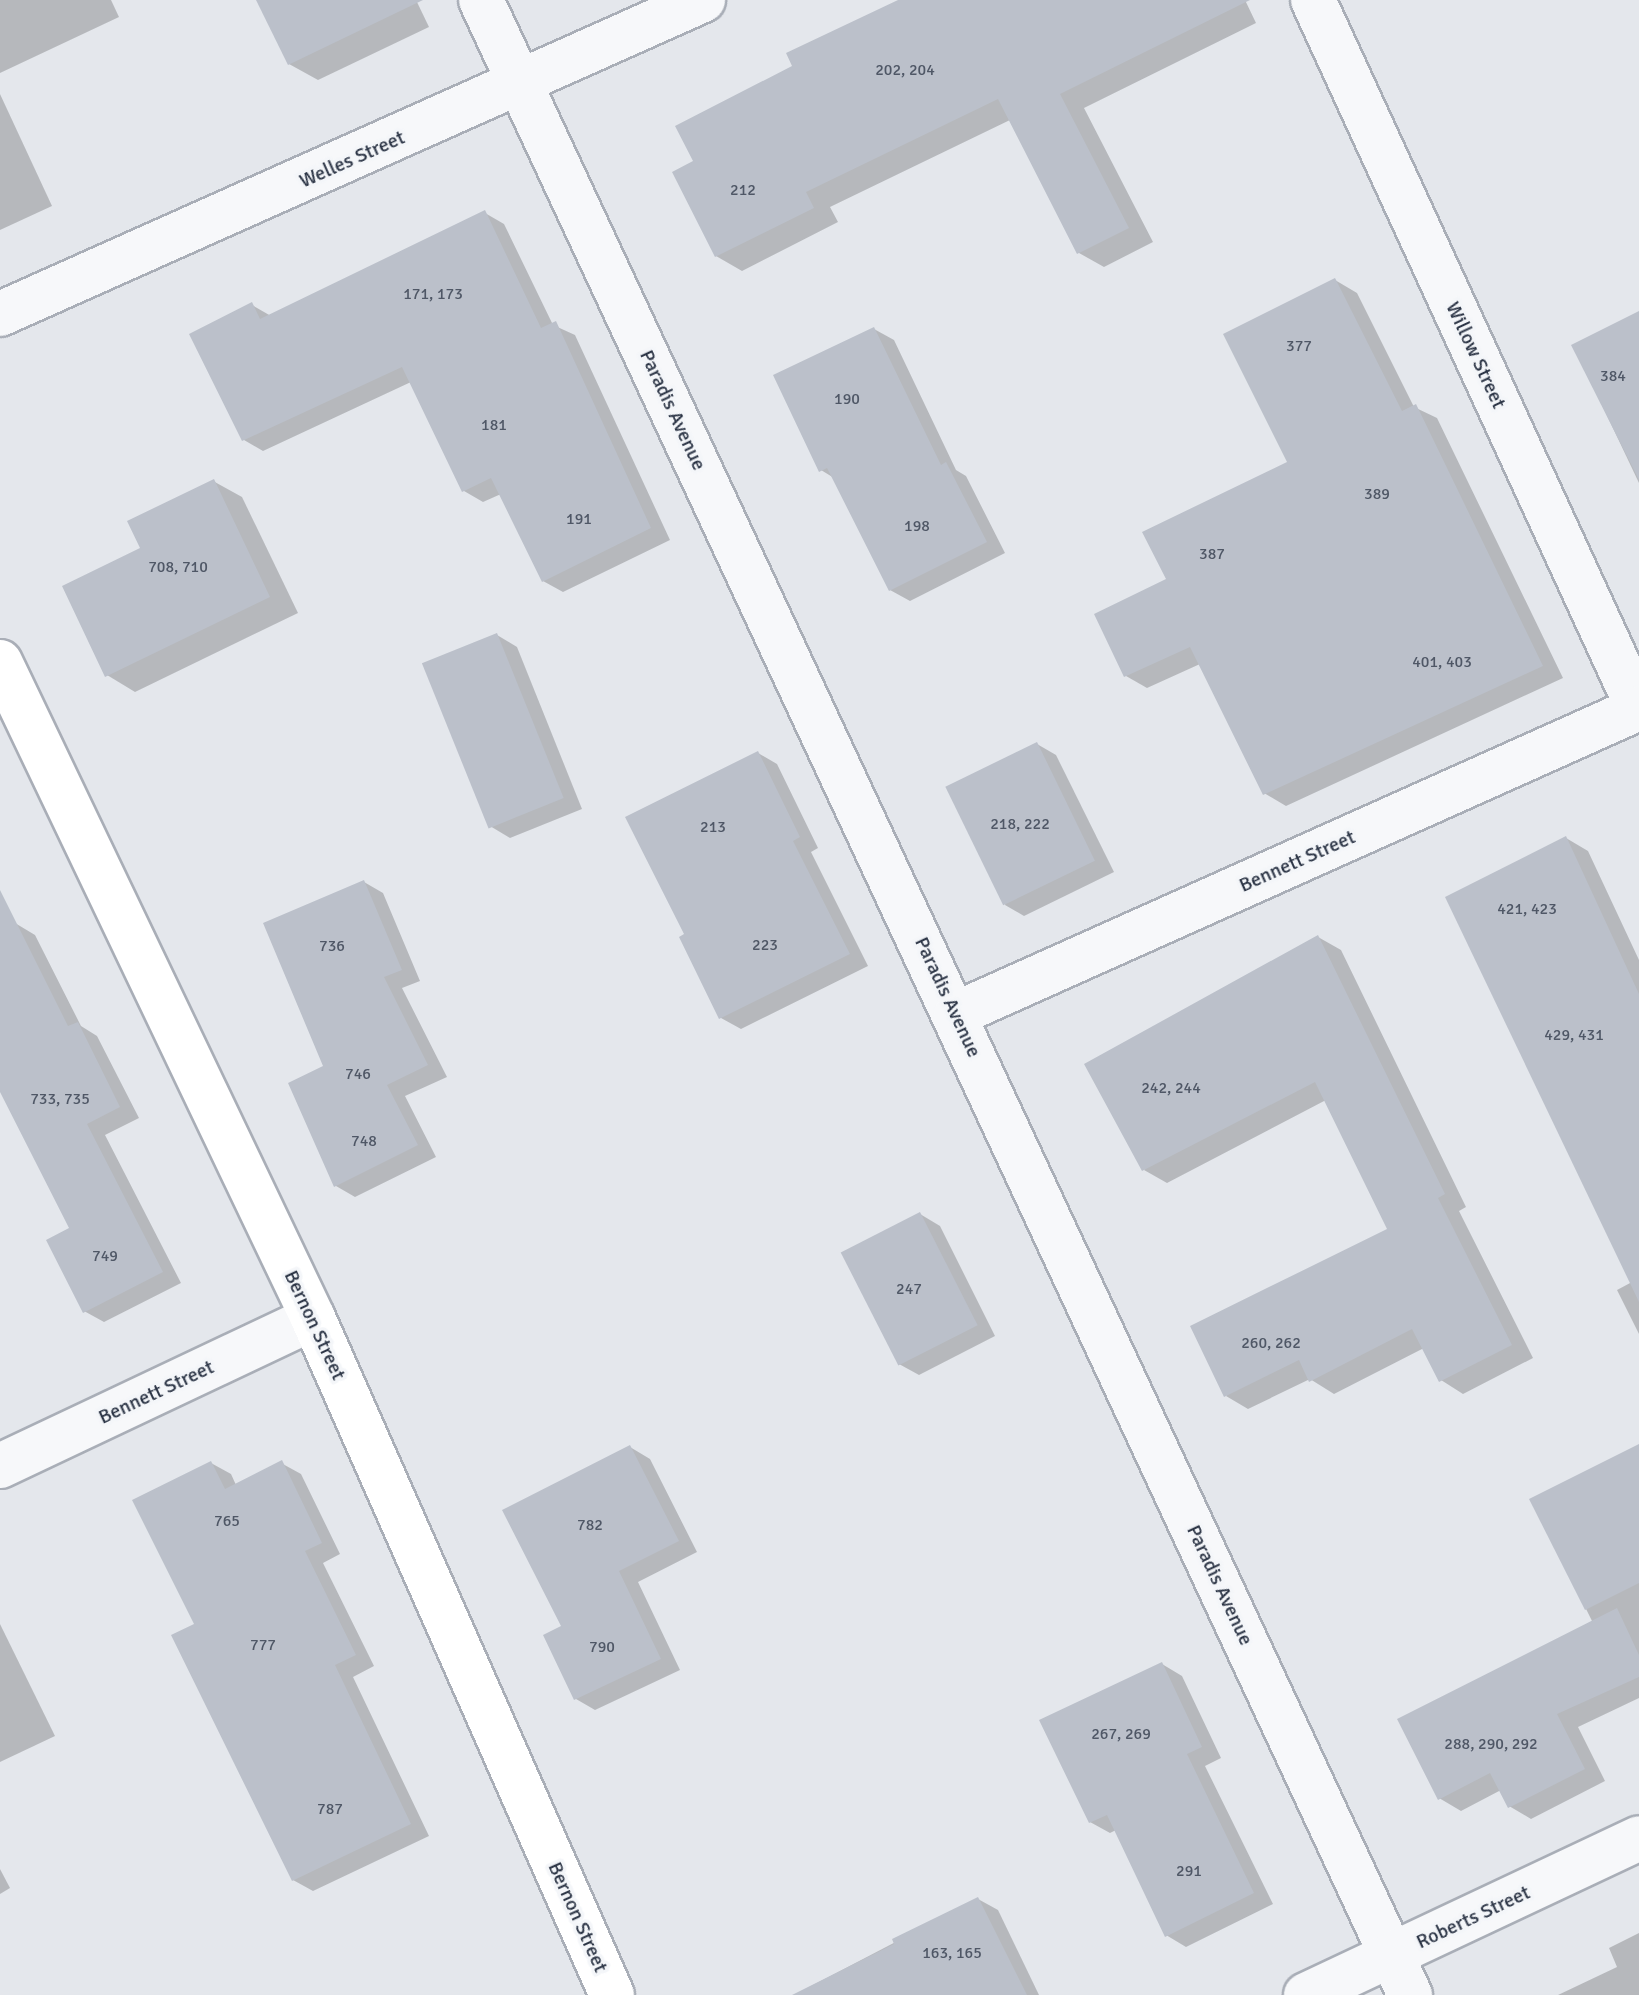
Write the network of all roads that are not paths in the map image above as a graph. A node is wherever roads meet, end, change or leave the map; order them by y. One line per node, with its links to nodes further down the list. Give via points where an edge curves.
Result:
1 (481, 0): 4 (street, Paradis Avenue)
2 (703, 0): 4 (street, Welles Street)
3 (1313, 0): 7 (street, Willow Street)
4 (520, 86): 5 (street, Welles Street); 8 (street, Paradis Avenue)
5 (0, 314)
6 (0, 662): 9 (street, Bernon Street)
7 (1639, 709): 8 (street, Bennett Street)
8 (956, 1014): 12 (street, Paradis Avenue)
9 (313, 1318): 10 (street, Bennett Street); 13 (street, Bernon Street)
10 (0, 1466)
11 (1639, 1838): 12 (street, Roberts Street)
12 (1392, 1956): 14 (street, Roberts Street); 15 (street, Paradis Avenue)
13 (612, 1995)
14 (1306, 1995)
15 (1410, 1995)

